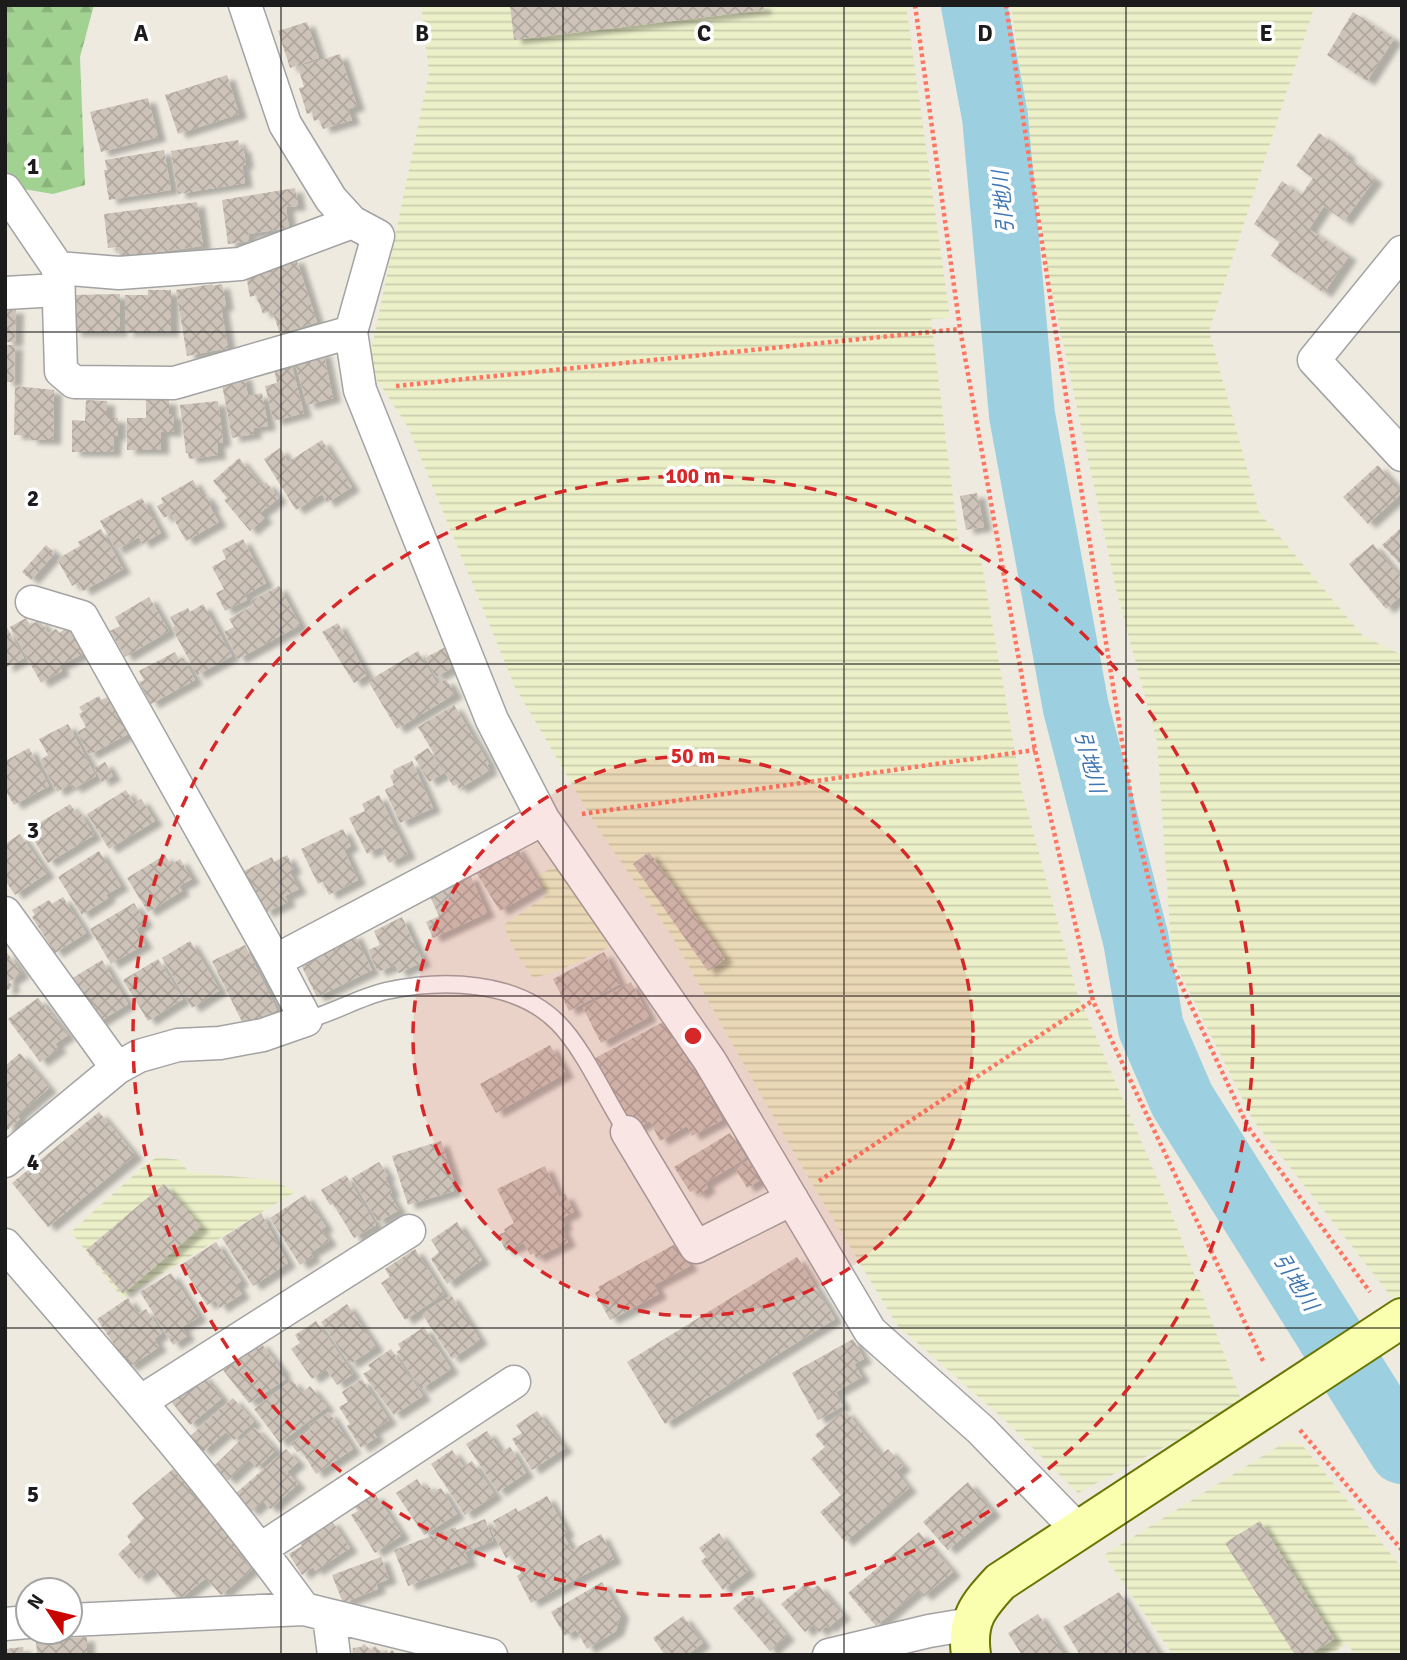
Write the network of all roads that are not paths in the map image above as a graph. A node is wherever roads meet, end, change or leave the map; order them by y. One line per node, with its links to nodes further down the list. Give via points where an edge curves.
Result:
1 (245, 5): 3 (street, via 285,124 331,199)
2 (5, 190): 5 (street)
3 (352, 222): 5 (street, via 240,264); 7 (street, via 378,236)
4 (1402, 252): 8 (street, via 1314,360)
5 (58, 279): 6 (street); 7 (street, via 61,371 74,382 174,383)
6 (5, 293)
7 (351, 332): 10 (street, via 360,390 492,720)
8 (1402, 455)
9 (32, 602): 12 (street, via 82,617)
10 (543, 819): 12 (street); 17 (street, via 710,1061)
11 (5, 913): 14 (street)
12 (275, 961): 13 (street)
13 (306, 1020): 14 (street, via 263,1035 178,1045); 15 (lane, via 413,986 475,987 520,996 559,1023)
14 (117, 1068): 16 (street)
15 (627, 1132): 17 (street, via 696,1247)
16 (5, 1161)
17 (792, 1199): 23 (street, via 870,1331 981,1430)
18 (409, 1231): 22 (street)
19 (5, 1245): 22 (street)
20 (1390, 1326): 23 (street)
21 (513, 1382): 24 (street)
22 (141, 1402): 24 (street)
23 (1079, 1531): 27 (street, via 1000,1582 979,1604)
24 (261, 1549): 25 (street)
25 (316, 1613): 26 (street); 28 (street); 29 (street)
26 (84, 1620)
27 (971, 1639): 30 (street, via 929,1631)
28 (334, 1655)
29 (491, 1655)
30 (829, 1655)

